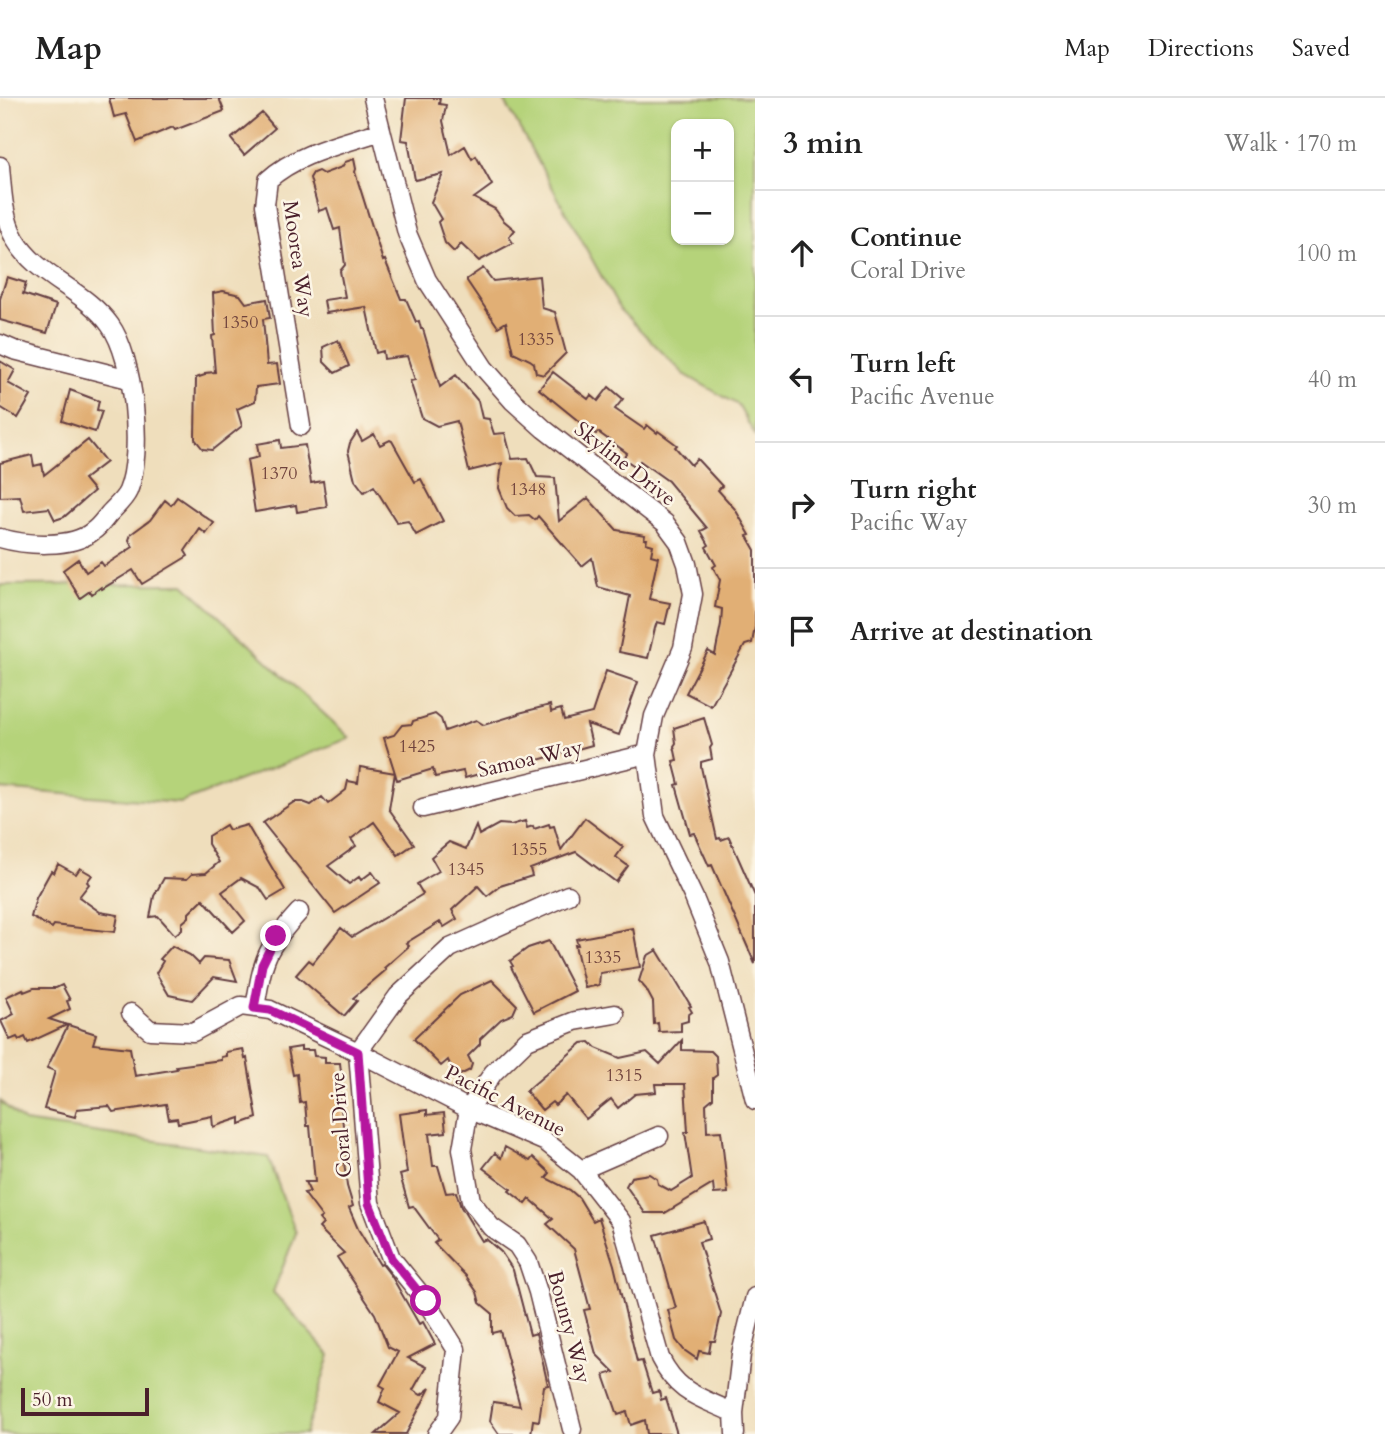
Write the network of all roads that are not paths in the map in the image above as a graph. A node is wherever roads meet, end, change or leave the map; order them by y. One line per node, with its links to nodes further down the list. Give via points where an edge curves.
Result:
1 (373, 98): 2 (street, Skyline Drive)
2 (381, 131): 6 (street, Moorea Way, via 295,161 268,180 265,205); 8 (street, Skyline Drive, via 407,233 427,280 484,368 528,415 665,523 679,542 693,594 683,648 654,716)
3 (0, 166): 5 (street, via 3,202 15,238 30,258 109,324 120,344)
4 (0, 344): 5 (street)
5 (129, 379): 7 (street, via 137,436 127,493 92,533 65,542 32,545)
6 (301, 426)
7 (0, 538)
8 (647, 754): 9 (street, Samoa Way); 16 (street, Skyline Drive, via 655,816 720,962)
9 (423, 808)
10 (568, 895): 15 (street, Coral Drive, via 450,948 398,996)
11 (299, 912): 12 (street, via 269,948)
12 (254, 1008): 13 (street, via 241,1006 193,1032 150,1030); 15 (street, Pacific Avenue, via 270,1010)
13 (131, 1013)
14 (615, 1014): 17 (street, Bounty Way, via 575,1021 527,1040 494,1073)
15 (358, 1052): 17 (street, Pacific Avenue); 23 (street, Coral Drive, via 369,1203 391,1258 456,1349 449,1417)
16 (755, 1100)
17 (469, 1109): 19 (street, Pacific Avenue, via 545,1142); 22 (street, Bounty Way, via 462,1149 471,1201 491,1227 517,1245 528,1262)
18 (659, 1136): 19 (street)
19 (581, 1170): 21 (street, Pacific Avenue, via 621,1222 668,1376 683,1390)
20 (755, 1297): 21 (street, via 741,1354)
21 (734, 1413): 24 (street)
22 (572, 1429)
23 (437, 1434)
24 (735, 1434)

